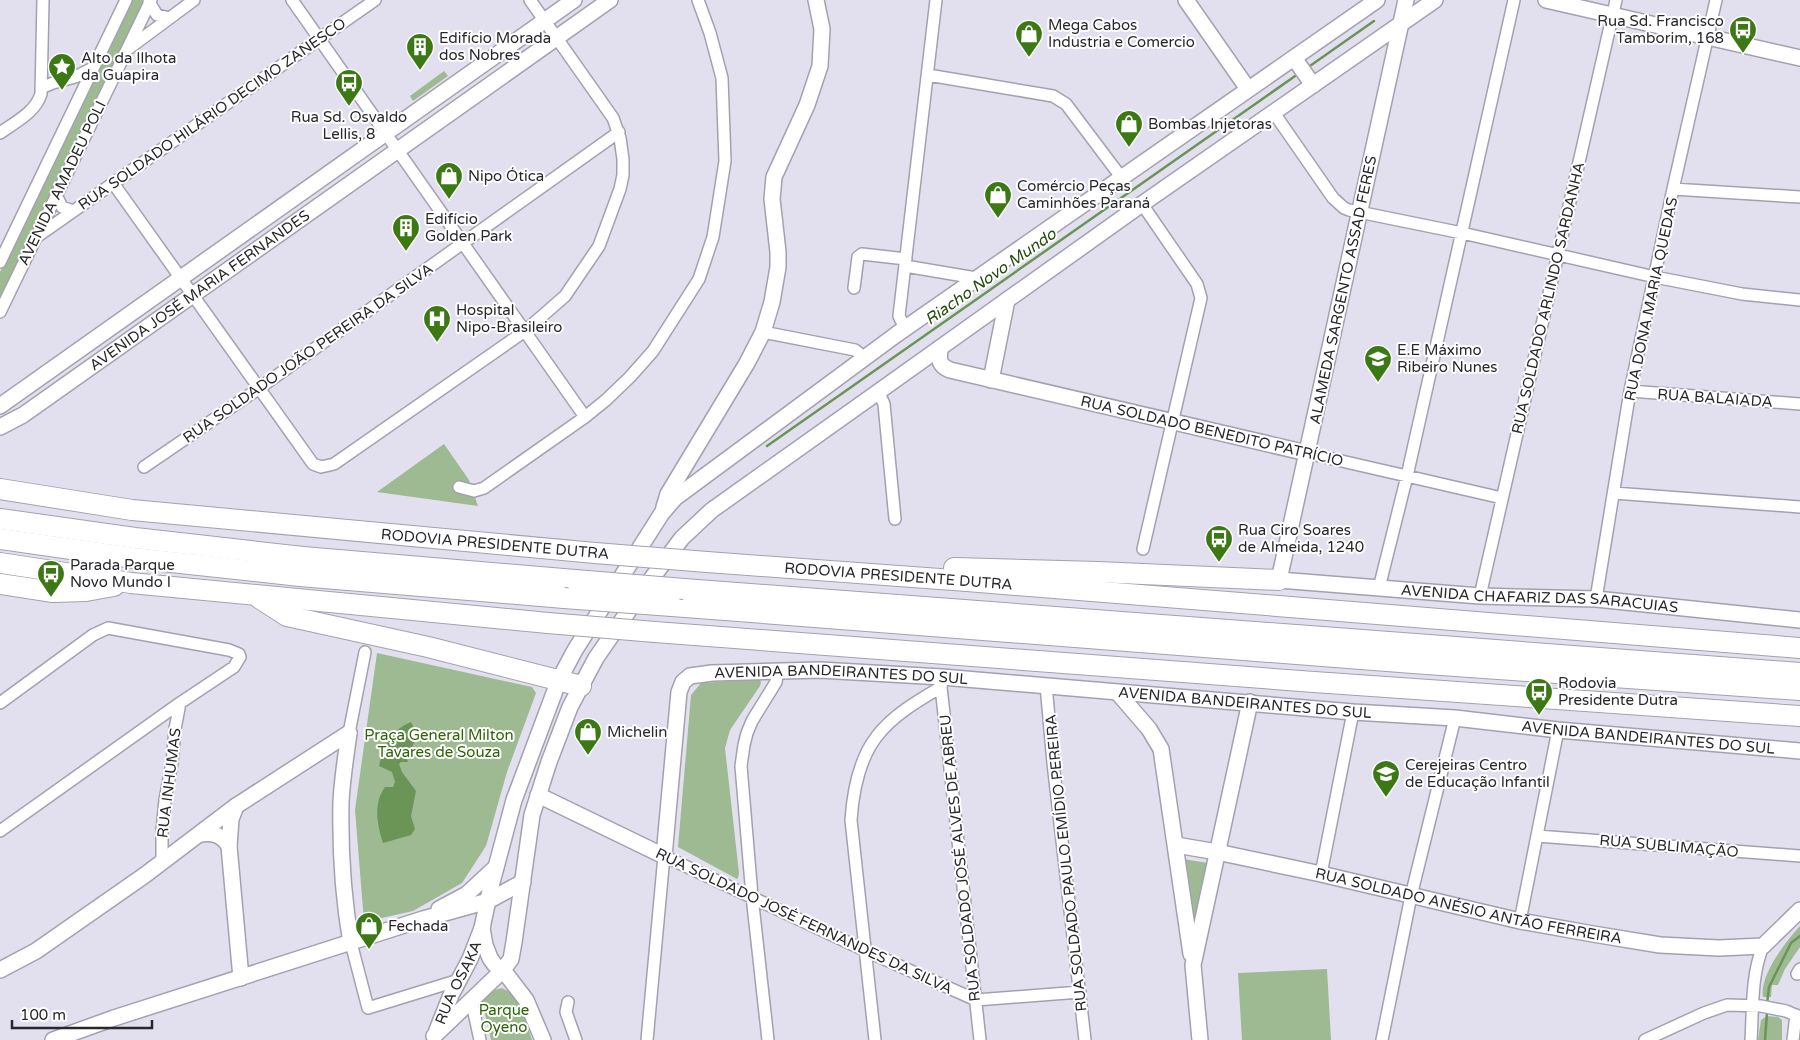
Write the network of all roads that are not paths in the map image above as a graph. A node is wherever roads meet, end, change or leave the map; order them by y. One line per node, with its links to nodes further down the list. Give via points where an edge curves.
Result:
1 (43, 0): 33 (street)
2 (126, 0): 30 (street, AVENIDA AMADEU POLI)
3 (194, 0): 21 (street)
4 (292, 0): 26 (street)
5 (375, 0): 26 (street, RUA SOLDADO HILÁRIO DECIMO ZANESCO)
6 (530, 0): 22 (street)
7 (574, 0): 22 (main road, AVENIDA JOSÉ MARIA FERNANDES)
8 (610, 0): 25 (main road, AVENIDA JOSÉ MARIA FERNANDES)
9 (698, 0): 73 (street, via 716,53 722,87 725,161 713,237 698,279 653,351)
10 (816, 0): 64 (main road, via 822,29 820,66 807,105 774,177 772,199 778,267)
11 (936, 0): 31 (street)
12 (1186, 0): 34 (main road)
13 (1377, 0): 29 (main road)
14 (1435, 0): 23 (main road)
15 (1514, 0): 48 (street)
16 (1546, 0): 20 (main road)
17 (1716, 0): 24 (street, RUA DONA MARIA QUEDAS)
18 (150, 1): 21 (street, via 157,15); 27 (street, AVENIDA AMADEU POLI)
19 (1405, 4): 23 (main road, ALAMEDA SARGENTO ASSAD FERES)
20 (1614, 7): 24 (main road); 51 (street, RUA SOLDADO ARLINDO SARDANHA)
21 (170, 18): 27 (street)
22 (545, 21): 25 (street); 38 (main road, AVENIDA JOSÉ MARIA FERNANDES)
23 (1400, 25): 32 (main road); 47 (main road, ALAMEDA SARGENTO ASSAD FERES)
24 (1707, 37): 28 (main road); 42 (street, RUA DONA MARIA QUEDAS)
25 (556, 38): 36 (street, via 613,118); 39 (main road, AVENIDA JOSÉ MARIA FERNANDES)
26 (319, 39): 38 (street); 41 (street, RUA SOLDADO HILÁRIO DECIMO ZANESCO)
27 (126, 50): 43 (street, AVENIDA AMADEU POLI)
28 (1800, 58)
29 (1295, 60): 32 (main road); 34 (main road)
30 (93, 68): 33 (street); 52 (street, AVENIDA AMADEU POLI)
31 (928, 75): 40 (street, via 1053,96 1066,104); 53 (street)
32 (1311, 82): 35 (main road)
33 (41, 88): 37 (street, via 34,108)
34 (1248, 89): 40 (main road)
35 (1274, 113): 45 (main road); 47 (street, via 1333,198 1344,208)
36 (619, 132): 50 (street, RUA SOLDADO JOÃO PEREIRA DA SILVA); 63 (street, via 623,174 599,246 565,296)
37 (0, 133)
38 (386, 133): 39 (street); 55 (main road, AVENIDA JOSÉ MARIA FERNANDES)
39 (398, 150): 50 (street); 58 (main road, AVENIDA JOSÉ MARIA FERNANDES)
40 (1121, 177): 56 (main road)
41 (113, 183): 46 (street, RUA SOLDADO HILÁRIO DECIMO ZANESCO); 55 (street)
42 (1673, 189): 44 (street); 54 (street, RUA DONA MARIA QUEDAS)
43 (56, 195): 46 (street, RUA SOLDADO HILÁRIO DECIMO ZANESCO, via 62,207); 49 (street, AVENIDA AMADEU POLI)
44 (1800, 197)
45 (1142, 204): 59 (main road); 74 (street, via 1200,290 1200,305)
46 (73, 211): 49 (street, RUA SOLDADO HILÁRIO DECIMO ZANESCO)
47 (1360, 212): 48 (street); 76 (main road, ALAMEDA SARGENTO ASSAD FERES)
48 (1462, 233): 51 (street); 78 (street)
49 (35, 238): 61 (street, AVENIDA AMADEU POLI)
50 (463, 244): 63 (street); 68 (street, RUA SOLDADO JOÃO PEREIRA DA SILVA)
51 (1558, 255): 54 (street); 82 (street, RUA SOLDADO ARLINDO SARDANHA)
52 (0, 262)
53 (906, 263): 56 (street); 57 (street, via 862,254 858,257); 62 (street, via 900,316)
54 (1655, 277): 60 (street, via 1742,294); 69 (street, RUA DONA MARIA QUEDAS)
55 (180, 278): 58 (street); 72 (main road, AVENIDA JOSÉ MARIA FERNANDES)
56 (976, 278): 62 (main road)
57 (854, 288)
58 (192, 295): 68 (street); 75 (main road, AVENIDA JOSÉ MARIA FERNANDES)
59 (1007, 300): 65 (main road); 67 (main road)
60 (1800, 300)
61 (0, 312)
62 (905, 328): 66 (main road)
63 (525, 331): 68 (street, via 334,464 313,464); 73 (street)
64 (763, 332): 66 (street, via 855,350); 84 (main road, via 668,494)
65 (940, 348): 67 (main road, RUA SOLDADO BENEDITO PATRÍCIO, via 939,361 943,367); 70 (main road)
66 (865, 358): 84 (main road, via 675,498)
67 (991, 380): 74 (main road, RUA SOLDADO BENEDITO PATRÍCIO)
68 (259, 389): 77 (street, RUA SOLDADO JOÃO PEREIRA DA SILVA)
69 (1630, 391): 71 (street, RUA BALAIADA); 81 (street, RUA DONA MARIA QUEDAS)
70 (878, 392): 86 (street, via 884,404); 109 (main road, via 706,515 643,590 596,658)
71 (1800, 404)
72 (0, 407): 75 (main road)
73 (585, 417): 79 (street, via 484,488 474,491)
74 (1172, 421): 76 (main road, RUA SOLDADO BENEDITO PATRÍCIO); 88 (street)
75 (5, 425)
76 (1307, 453): 78 (street, RUA SOLDADO BENEDITO PATRÍCIO); 91 (main road, ALAMEDA SARGENTO ASSAD FERES)
77 (144, 467)
78 (1407, 476): 82 (street, RUA SOLDADO BENEDITO PATRÍCIO); 94 (street)
79 (459, 487)
80 (0, 489): 90 (highway, RODOVIA PRESIDENTE DUTRA, bridge, via 132,510 595,553)
81 (1614, 494): 83 (street); 98 (street, RUA DONA MARIA QUEDAS)
82 (1502, 498): 97 (street, RUA SOLDADO ARLINDO SARDANHA)
83 (1800, 507)
84 (662, 513): 105 (main road, RUA OSAKA)
85 (0, 519): 99 (highway, RODOVIA PRESIDENTE DUTRA, bridge, via 303,557 684,589)
86 (896, 519)
87 (0, 539): 99 (highway, RODOVIA PRESIDENTE DUTRA, bridge, via 290,575 564,598 672,606)
88 (1144, 549)
89 (0, 563): 92 (highway)
90 (906, 577): 91 (highway, via 930,570 968,568); 95 (highway, RODOVIA PRESIDENTE DUTRA)
91 (1279, 580): 94 (main road, AVENIDA CHAFARIZ DAS SARACUIAS)
92 (131, 583): 93 (highway, via 86,591 53,592); 96 (highway)
93 (0, 584)
94 (1379, 588): 97 (main road, AVENIDA CHAFARIZ DAS SARACUIAS)
95 (1093, 592): 99 (highway, via 1076,602 933,598); 101 (highway, RODOVIA PRESIDENTE DUTRA)
96 (254, 596): 105 (highway, via 287,616); 107 (highway, bridge, via 655,632)
97 (1480, 596): 98 (main road, AVENIDA CHAFARIZ DAS SARACUIAS)
98 (1596, 600): 100 (main road, AVENIDA CHAFARIZ DAS SARACUIAS)
99 (914, 614): 104 (highway, RODOVIA PRESIDENTE DUTRA); 107 (highway, via 935,634 1290,672); 110 (highway, RODOVIA PRESIDENTE DUTRA, via 1423,663)
100 (1800, 620)
101 (1800, 648)
102 (365, 652): 119 (street)
103 (778, 670): 106 (main road, AVENIDA BANDEIRANTES DO SUL, via 820,670); 132 (main road, AVENIDA BANDEIRANTES DO SUL, via 712,673 690,676 683,682 679,692); 138 (street, via 776,682 752,721 742,755)
104 (1800, 673)
105 (559, 680): 109 (highway); 120 (main road, RUA OSAKA)
106 (942, 682): 108 (main road, AVENIDA BANDEIRANTES DO SUL); 147 (street, via 877,736 860,768 851,820); 157 (street, RUA SOLDADO JOSÉ ALVES DE ABREU)
107 (1314, 682): 116 (highway)
108 (1046, 685): 111 (main road, AVENIDA BANDEIRANTES DO SUL); 155 (street, RUA SOLDADO PAULO EMÍDIO PEREIRA)
109 (581, 686): 122 (main road)
110 (1800, 690)
111 (1118, 693): 112 (main road, AVENIDA BANDEIRANTES DO SUL); 129 (main road, via 1149,729 1161,749)
112 (1250, 702): 115 (main road, AVENIDA BANDEIRANTES DO SUL); 131 (main road)
113 (0, 703): 114 (street, via 93,635 108,628 239,654 239,660 223,674)
114 (180, 703): 124 (street); 134 (street, RUA INHUMAS, via 165,800)
115 (1353, 712): 117 (main road, AVENIDA BANDEIRANTES DO SUL); 136 (street)
116 (1800, 716)
117 (1455, 718): 118 (main road, AVENIDA BANDEIRANTES DO SUL); 139 (street)
118 (1558, 730): 121 (main road, AVENIDA BANDEIRANTES DO SUL); 127 (street)
119 (349, 733): 123 (main road); 145 (main road, via 341,801 342,861)
120 (534, 746): 122 (main road, via 542,761 534,785); 125 (main road, RUA OSAKA)
121 (1800, 751)
122 (538, 795): 128 (main road); 132 (main road, RUA SOLDADO JOSÉ FERNANDES DA SILVA)
123 (236, 806): 126 (main road); 130 (main road, via 231,819)
124 (0, 831)
125 (506, 831): 128 (main road, via 517,832); 135 (main road, RUA OSAKA)
126 (200, 834): 130 (main road, via 218,835); 134 (main road)
127 (1537, 836): 133 (street, RUA SUBLIMAÇÃO); 143 (street)
128 (528, 845): 137 (main road)
129 (1176, 845): 131 (main road, RUA SOLDADO ANÉSIO ANTÃO FERREIRA); 149 (main road)
130 (229, 846): 152 (main road)
131 (1217, 852): 136 (main road, RUA SOLDADO ANÉSIO ANTÃO FERREIRA); 149 (main road)
132 (664, 856): 138 (street, RUA SOLDADO JOSÉ FERNANDES DA SILVA); 166 (street)
133 (1800, 856)
134 (162, 862): 148 (main road)
135 (497, 866): 140 (main road, RUA OSAKA); 142 (main road, via 467,894)
136 (1321, 874): 139 (main road, RUA SOLDADO ANÉSIO ANTÃO FERREIRA)
137 (523, 882): 140 (main road); 151 (main road, via 511,959)
138 (752, 896): 147 (street, RUA SOLDADO JOSÉ FERNANDES DA SILVA); 167 (street)
139 (1411, 896): 143 (main road, RUA SOLDADO ANÉSIO ANTÃO FERREIRA); 172 (street)
140 (488, 901): 142 (main road); 144 (main road, RUA OSAKA)
141 (1800, 910): 146 (main road)
142 (423, 919): 145 (main road)
143 (1520, 921): 146 (main road, RUA SOLDADO ANÉSIO ANTÃO FERREIRA, via 1660,945)
144 (482, 928): 151 (main road, via 490,958); 153 (main road, RUA OSAKA)
145 (351, 943): 152 (main road); 153 (street, via 368,1008)
146 (1764, 946): 159 (street, via 1754,980)
147 (864, 950): 157 (street, RUA SOLDADO JOSÉ FERNANDES DA SILVA); 168 (street)
148 (36, 951): 150 (main road); 154 (main road)
149 (1192, 965): 171 (main road)
150 (0, 970)
151 (503, 970): 156 (main road, RUA OSAKA); 164 (main road, via 526,1000)
152 (241, 978): 162 (main road)
153 (459, 980): 161 (main road, RUA OSAKA)
154 (0, 982)
155 (1080, 992): 157 (street, RUA SOLDADO JOSÉ FERNANDES DA SILVA); 170 (street, RUA SOLDADO PAULO EMÍDIO PEREIRA)
156 (471, 999): 161 (main road, RUA OSAKA); 163 (street)
157 (976, 1000): 169 (street, RUA SOLDADO JOSÉ ALVES DE ABREU)
158 (568, 1002): 165 (street, via 566,1012)
159 (1757, 1006): 160 (street); 173 (street, via 1716,1008); 174 (street)
160 (1794, 1014): 175 (street)
161 (433, 1038)
162 (54, 1040)
163 (480, 1040)
164 (542, 1040)
165 (576, 1040)
166 (646, 1040)
167 (768, 1040)
168 (874, 1040)
169 (980, 1040)
170 (1086, 1040)
171 (1200, 1040)
172 (1382, 1040)
173 (1645, 1040)
174 (1751, 1040)
175 (1792, 1040)

